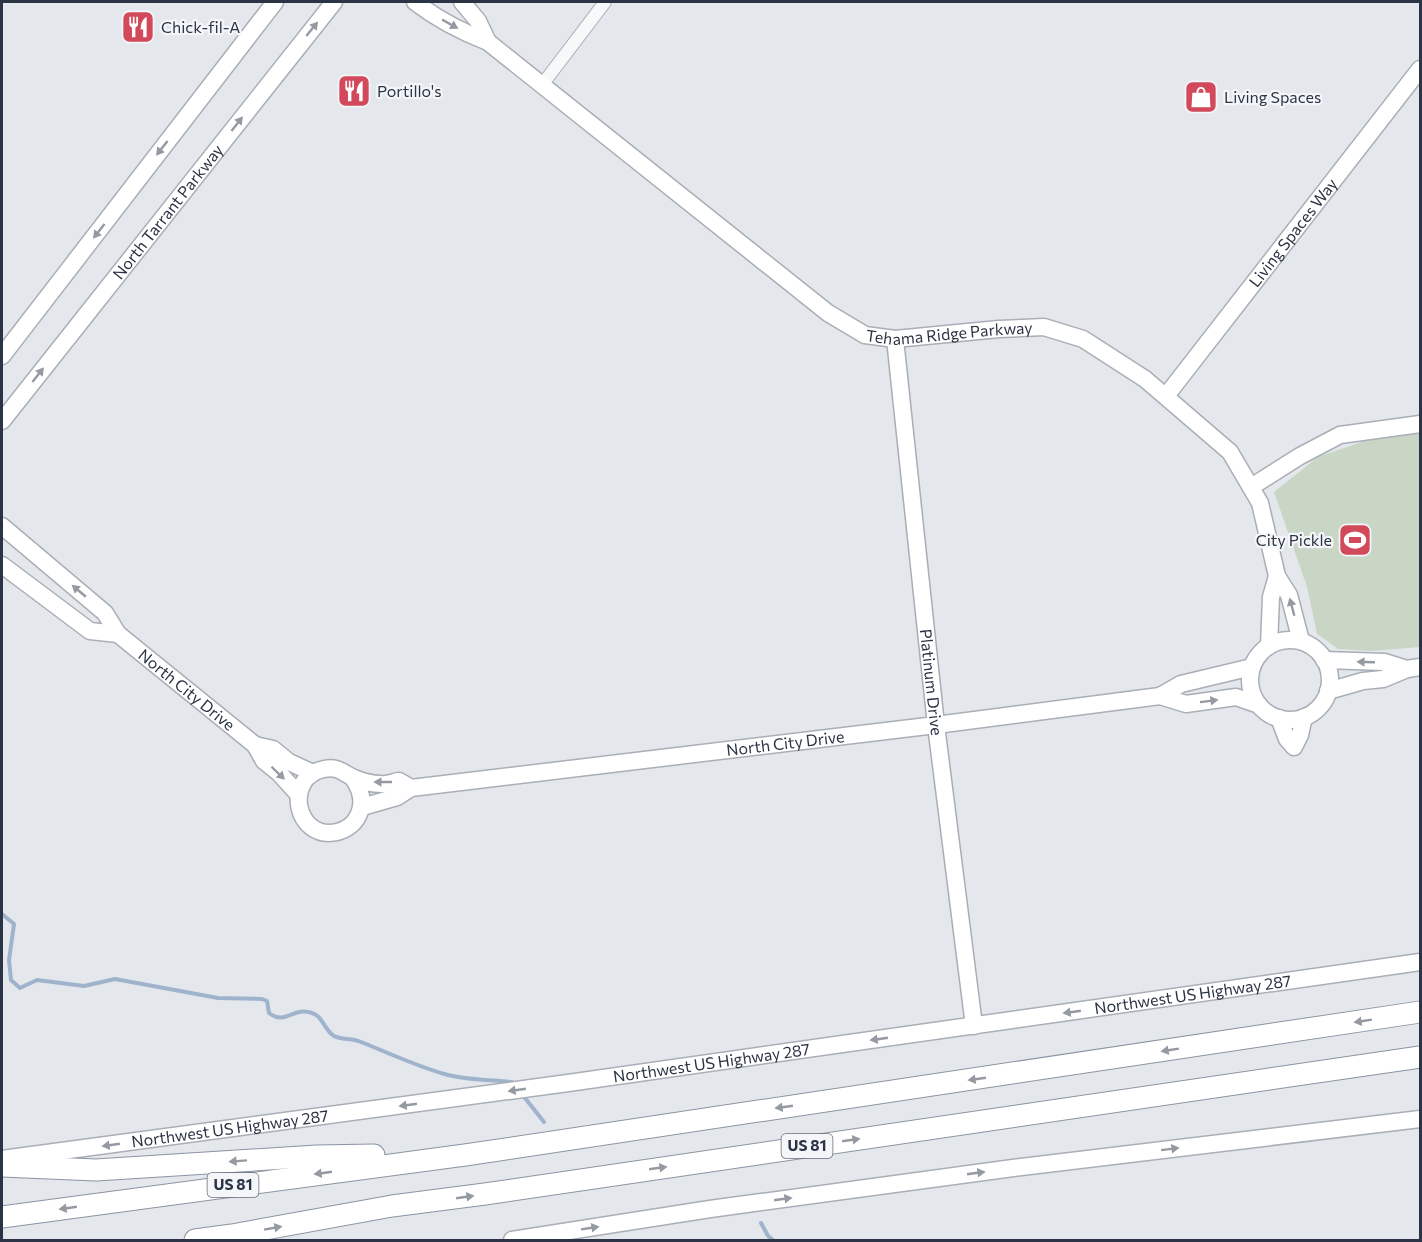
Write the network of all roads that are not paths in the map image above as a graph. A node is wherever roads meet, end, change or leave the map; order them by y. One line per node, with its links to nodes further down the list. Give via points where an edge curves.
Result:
1 (275, 2): 10 (street, one-way to 10)
2 (334, 2): 12 (street, North Tarrant Parkway, one-way to 2)
3 (416, 2): 6 (street, Tehama Ridge Parkway, one-way to 6, via 469,35)
4 (462, 2): 6 (street, Tehama Ridge Parkway, via 478,21)
5 (605, 2): 8 (street)
6 (488, 42): 8 (street, Tehama Ridge Parkway)
7 (1420, 69): 11 (street, Living Spaces Way)
8 (542, 85): 9 (street, Tehama Ridge Parkway, via 828,313 865,335)
9 (896, 339): 11 (street, Tehama Ridge Parkway, via 1044,327 1083,339); 29 (street, Platinum Drive)
10 (2, 356)
11 (1166, 396): 14 (street, Tehama Ridge Parkway, via 1230,452)
12 (2, 421)
13 (1420, 424): 14 (street, via 1340,435)
14 (1251, 487): 17 (street, Tehama Ridge Parkway, via 1260,503)
15 (2, 526): 18 (street, North City Drive, one-way to 15, via 105,613)
16 (2, 565): 18 (street, via 90,631)
17 (1276, 576): 19 (street, Tehama Ridge Parkway, one-way to 17, via 1289,595); 20 (street, Tehama Ridge Parkway)
18 (118, 634): 30 (street, North City Drive)
19 (1301, 641): 20 (street, via 1279,641); 21 (street)
20 (1269, 646): 22 (street)
21 (1324, 660): 23 (street, one-way to 21, via 1385,662); 24 (street, via 1330,678)
22 (1252, 667): 25 (street, North City Drive, via 1181,684); 26 (street, via 1252,693)
23 (1414, 668): 24 (street)
24 (1328, 691): 27 (street, via 1315,711)
25 (1160, 696): 26 (street, North City Drive, one-way to 26, via 1186,704 1236,697); 29 (street, North City Drive)
26 (1259, 705): 28 (street)
27 (1304, 717): 28 (street); 28 (street, via 1294,747)
28 (1279, 718)
29 (936, 725): 33 (street, North City Drive); 38 (street, Platinum Drive)
30 (255, 746): 31 (street, North City Drive, via 273,749); 34 (street, North City Drive, one-way to 34)
31 (313, 773): 32 (street, via 333,769); 34 (street)
32 (352, 777): 33 (street, North City Drive, one-way to 32, via 399,781 382,785); 35 (street, via 359,786)
33 (411, 788): 35 (street, North City Drive, via 398,798)
34 (299, 795): 35 (street, via 299,811 304,820 321,832 342,831 358,817)
35 (362, 807)
36 (1420, 962): 38 (street, Northwest US Highway 287, one-way to 38)
37 (1420, 1012): 41 (highway, US 81, one-way to 41)
38 (974, 1026): 42 (street, Northwest US Highway 287, one-way to 42)
39 (1420, 1057): 45 (highway, US 81, one-way to 39, via 392,1206)
40 (1420, 1119): 48 (street, one-way to 40, via 1013,1168)
41 (465, 1155): 43 (highway, one-way to 43, via 317,1156 96,1170); 44 (highway, US 81, one-way to 44)
42 (2, 1159)
43 (2, 1166)
44 (2, 1217)
45 (232, 1235): 46 (highway, US 81); 47 (highway)
46 (195, 1240)
47 (209, 1240)
48 (512, 1240)

